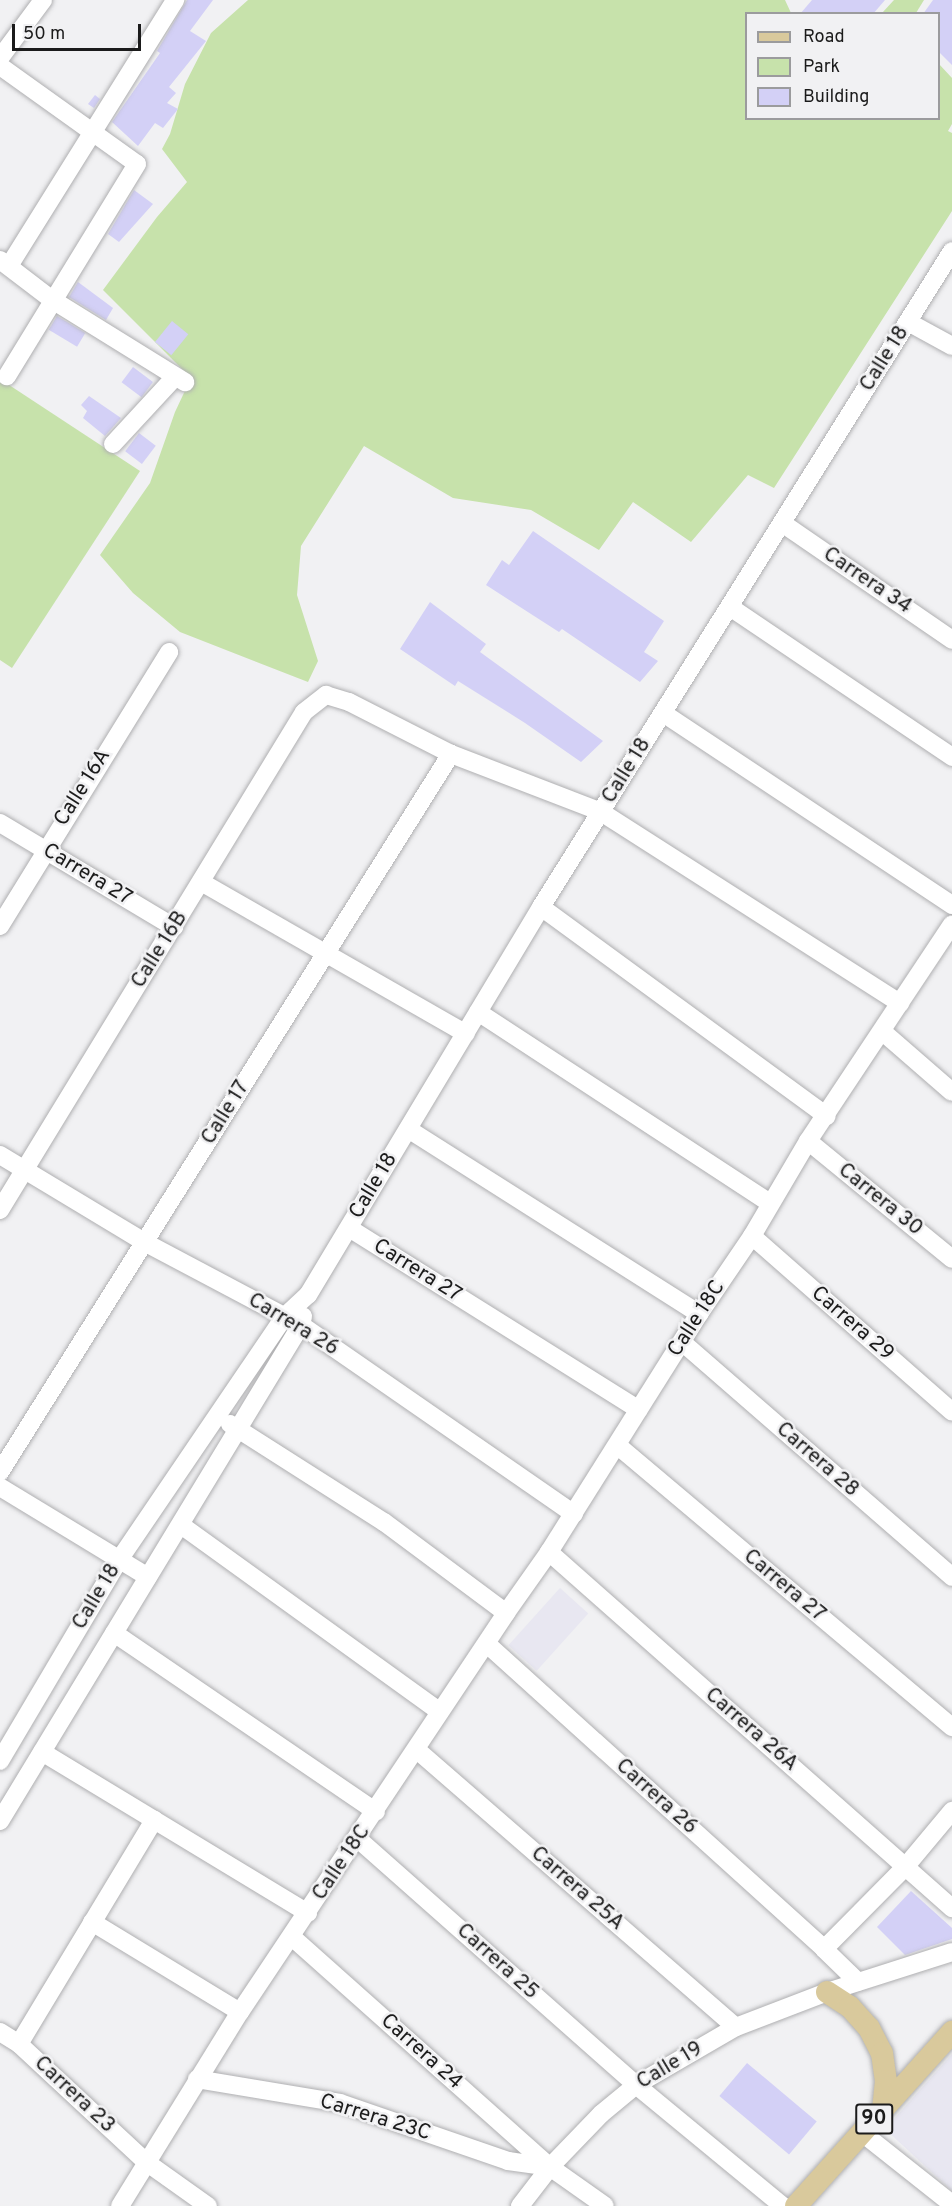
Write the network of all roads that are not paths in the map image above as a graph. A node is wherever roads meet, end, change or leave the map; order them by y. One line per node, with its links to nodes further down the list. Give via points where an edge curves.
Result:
1 (43, 0): 3 (street)
2 (175, 0): 5 (street)
3 (0, 58)
4 (0, 66): 5 (street)
5 (91, 132): 7 (street); 8 (street, via 137,164)
6 (952, 251): 9 (street, Calle 18)
7 (4, 263): 8 (street)
8 (51, 299): 11 (street); 12 (street, via 180,380)
9 (908, 322): 10 (street); 13 (street, Calle 18)
10 (952, 346)
11 (7, 376)
12 (113, 444)
13 (782, 523): 14 (street, Calle 18); 15 (street, Carrera 34)
14 (730, 607): 17 (street, Calle 18); 19 (street)
15 (952, 640)
16 (169, 652): 22 (street, Calle 16A)
17 (663, 714): 20 (street, Calle 18); 24 (street)
18 (451, 754): 20 (street); 23 (street, Calle 16B, via 349,702 326,695 304,712); 29 (street, Calle 17)
19 (952, 757)
20 (601, 812): 25 (street, Calle 18); 30 (street)
21 (0, 823): 22 (street, Carrera 27)
22 (45, 850): 26 (street, Calle 16A); 27 (street, Carrera 27)
23 (201, 882): 27 (street, Calle 16B); 29 (street)
24 (952, 905)
25 (541, 907): 31 (street, Calle 18); 35 (street)
26 (0, 926)
27 (174, 927): 39 (street, Calle 16B)
28 (949, 936): 30 (street, Calle 18C)
29 (326, 954): 33 (street); 44 (street, Calle 17)
30 (900, 1003): 32 (street, Calle 18C)
31 (478, 1012): 33 (street, Calle 18); 40 (street)
32 (883, 1032): 34 (street); 35 (street, Calle 18C)
33 (466, 1034): 36 (street, Calle 18)
34 (952, 1092)
35 (827, 1116): 37 (street, Calle 18C)
36 (408, 1129): 42 (street, Calle 18); 47 (street)
37 (808, 1141): 40 (street, Calle 18C); 45 (street, Carrera 30)
38 (0, 1155): 39 (street, Carrera 26)
39 (25, 1170): 41 (street, Calle 16B); 44 (street, Carrera 26)
40 (770, 1203): 43 (street, Calle 18C)
41 (0, 1210)
42 (349, 1228): 46 (street, Calle 18); 51 (street, Carrera 27)
43 (752, 1236): 47 (street, Calle 18C); 52 (street, Carrera 29)
44 (146, 1243): 48 (street, Carrera 26); 56 (street, Calle 17)
45 (952, 1259)
46 (308, 1295): 48 (street, Calle 18); 49 (street, Calle 18)
47 (699, 1314): 50 (street, Calle 18C)
48 (284, 1317): 49 (street, Carrera 26); 53 (street, Calle 18)
49 (301, 1325): 54 (street, Calle 18); 58 (street, Carrera 26)
50 (682, 1342): 51 (street, Calle 18C); 63 (street, Carrera 28)
51 (639, 1410): 55 (street, Calle 18C)
52 (952, 1412)
53 (216, 1415): 54 (street); 61 (street, Calle 18)
54 (238, 1430): 59 (street, Calle 18); 64 (street, via 384,1522)
55 (617, 1445): 58 (street, Calle 18C); 68 (street, Carrera 27)
56 (0, 1472)
57 (0, 1487): 61 (street)
58 (574, 1514): 60 (street, Calle 18C)
59 (181, 1525): 62 (street, Calle 18); 67 (street)
60 (549, 1552): 64 (street, Calle 18C); 77 (street, Carrera 26A)
61 (119, 1560): 62 (street); 71 (street, Calle 18)
62 (148, 1577): 65 (street, Calle 18)
63 (952, 1577)
64 (506, 1613): 66 (street, Calle 18C)
65 (114, 1633): 70 (street, Calle 18); 73 (street, Calle 18)
66 (487, 1644): 67 (street, Calle 18C); 82 (street, Carrera 26)
67 (440, 1712): 69 (street, Calle 18C)
68 (952, 1727)
69 (417, 1750): 73 (street, Calle 18C); 87 (street, Carrera 25A)
70 (42, 1752): 74 (street, Calle 18); 75 (street)
71 (0, 1761)
72 (952, 1811): 77 (street)
73 (376, 1812): 76 (street, Calle 18C)
74 (0, 1820)
75 (154, 1820): 79 (street); 80 (street)
76 (358, 1839): 79 (street, Calle 18C); 92 (street, Carrera 25)
77 (906, 1866): 78 (street, Carrera 26A); 82 (street)
78 (952, 1908)
79 (308, 1913): 81 (street, Calle 18C)
80 (92, 1922): 86 (street); 90 (street)
81 (292, 1937): 86 (street, Calle 18C); 96 (street, Carrera 24)
82 (824, 1949): 84 (street)
83 (952, 1952): 84 (street, Calle 19)
84 (858, 1982): 85 (street, Calle 19)
85 (826, 1992): 87 (street, Calle 19); 93 (main road, via 850,2007 869,2028 882,2053 886,2081)
86 (240, 2012): 91 (street, Calle 18C)
87 (736, 2028): 92 (street, Calle 19)
88 (0, 2032): 90 (street, Carrera 23)
89 (952, 2032): 93 (main road, 90)
90 (19, 2044): 95 (street, Carrera 23)
91 (197, 2079): 95 (street, Calle 18C); 96 (street, Carrera 23C, via 340,2103 508,2161)
92 (636, 2085): 96 (street, Calle 19, via 601,2114); 102 (street, Carrera 25)
93 (882, 2108): 94 (main road, 90)
94 (861, 2133): 97 (street); 103 (main road, 90)
95 (146, 2162): 98 (street, Calle 18C); 99 (street)
96 (550, 2167): 100 (street, Calle 19); 101 (street, Carrera 24)
97 (952, 2204)
98 (120, 2206)
99 (208, 2206)
100 (520, 2206)
101 (605, 2206)
102 (783, 2206)
103 (796, 2206)

